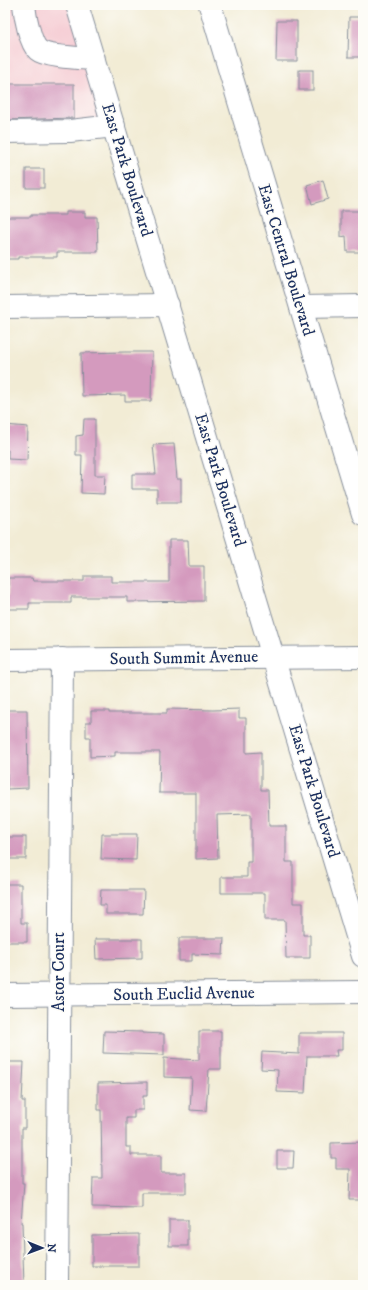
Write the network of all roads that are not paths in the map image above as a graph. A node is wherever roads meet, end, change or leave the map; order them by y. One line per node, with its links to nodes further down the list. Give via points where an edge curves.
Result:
1 (24, 5): 4 (street, via 31,40 37,50 47,54)
2 (77, 5): 4 (street, East Park Boulevard)
3 (210, 5): 10 (street, East Central Boulevard)
4 (94, 59): 5 (street, East Park Boulevard)
5 (114, 126): 6 (street, via 70,131); 7 (street, East Park Boulevard)
6 (5, 132)
7 (168, 306): 9 (street); 13 (street, East Park Boulevard)
8 (363, 306): 10 (street)
9 (5, 307)
10 (301, 307): 11 (street, East Central Boulevard)
11 (363, 514)
12 (363, 656): 13 (street, South Summit Avenue)
13 (274, 657): 14 (street, South Summit Avenue); 16 (street, East Park Boulevard)
14 (62, 659): 15 (street, South Summit Avenue); 19 (street, Astor Court)
15 (5, 660)
16 (363, 956)
17 (363, 992): 19 (street, South Euclid Avenue)
18 (5, 995): 19 (street, South Euclid Avenue)
19 (59, 995): 20 (street, Astor Court)
20 (57, 1285)

